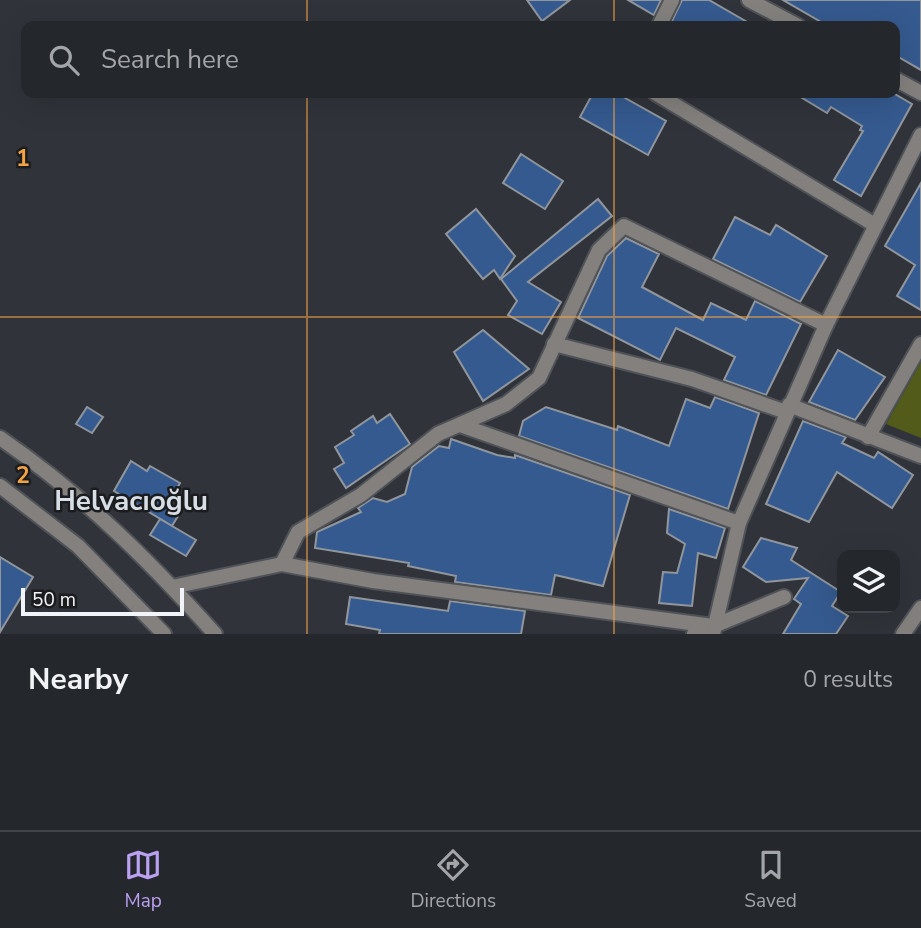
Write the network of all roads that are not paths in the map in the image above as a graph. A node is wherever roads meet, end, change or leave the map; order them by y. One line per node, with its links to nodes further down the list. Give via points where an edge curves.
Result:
1 (672, 0): 3 (street)
2 (749, 0): 4 (street)
3 (662, 21)
4 (789, 21)
5 (900, 82): 6 (street)
6 (921, 93)
7 (663, 98): 9 (street)
8 (921, 135): 9 (street)
9 (875, 225): 10 (street)
10 (826, 324): 11 (street, via 624,226 599,250); 13 (street)
11 (554, 344): 13 (street); 14 (street, via 539,379 506,404)
12 (921, 344): 15 (street)
13 (788, 408): 15 (street); 19 (street)
14 (460, 425): 19 (street); 20 (street, via 438,435 361,495 299,532)
15 (867, 437): 17 (street)
16 (0, 438): 21 (street, via 50,472 129,540)
17 (921, 456)
18 (0, 486): 25 (street, via 78,546)
19 (739, 523): 24 (street)
20 (282, 564): 21 (street); 24 (street)
21 (172, 587): 26 (street)
22 (784, 597): 24 (street)
23 (921, 608): 28 (street)
24 (713, 630): 27 (street)
25 (164, 634)
26 (215, 634)
27 (694, 634)
28 (903, 634)

